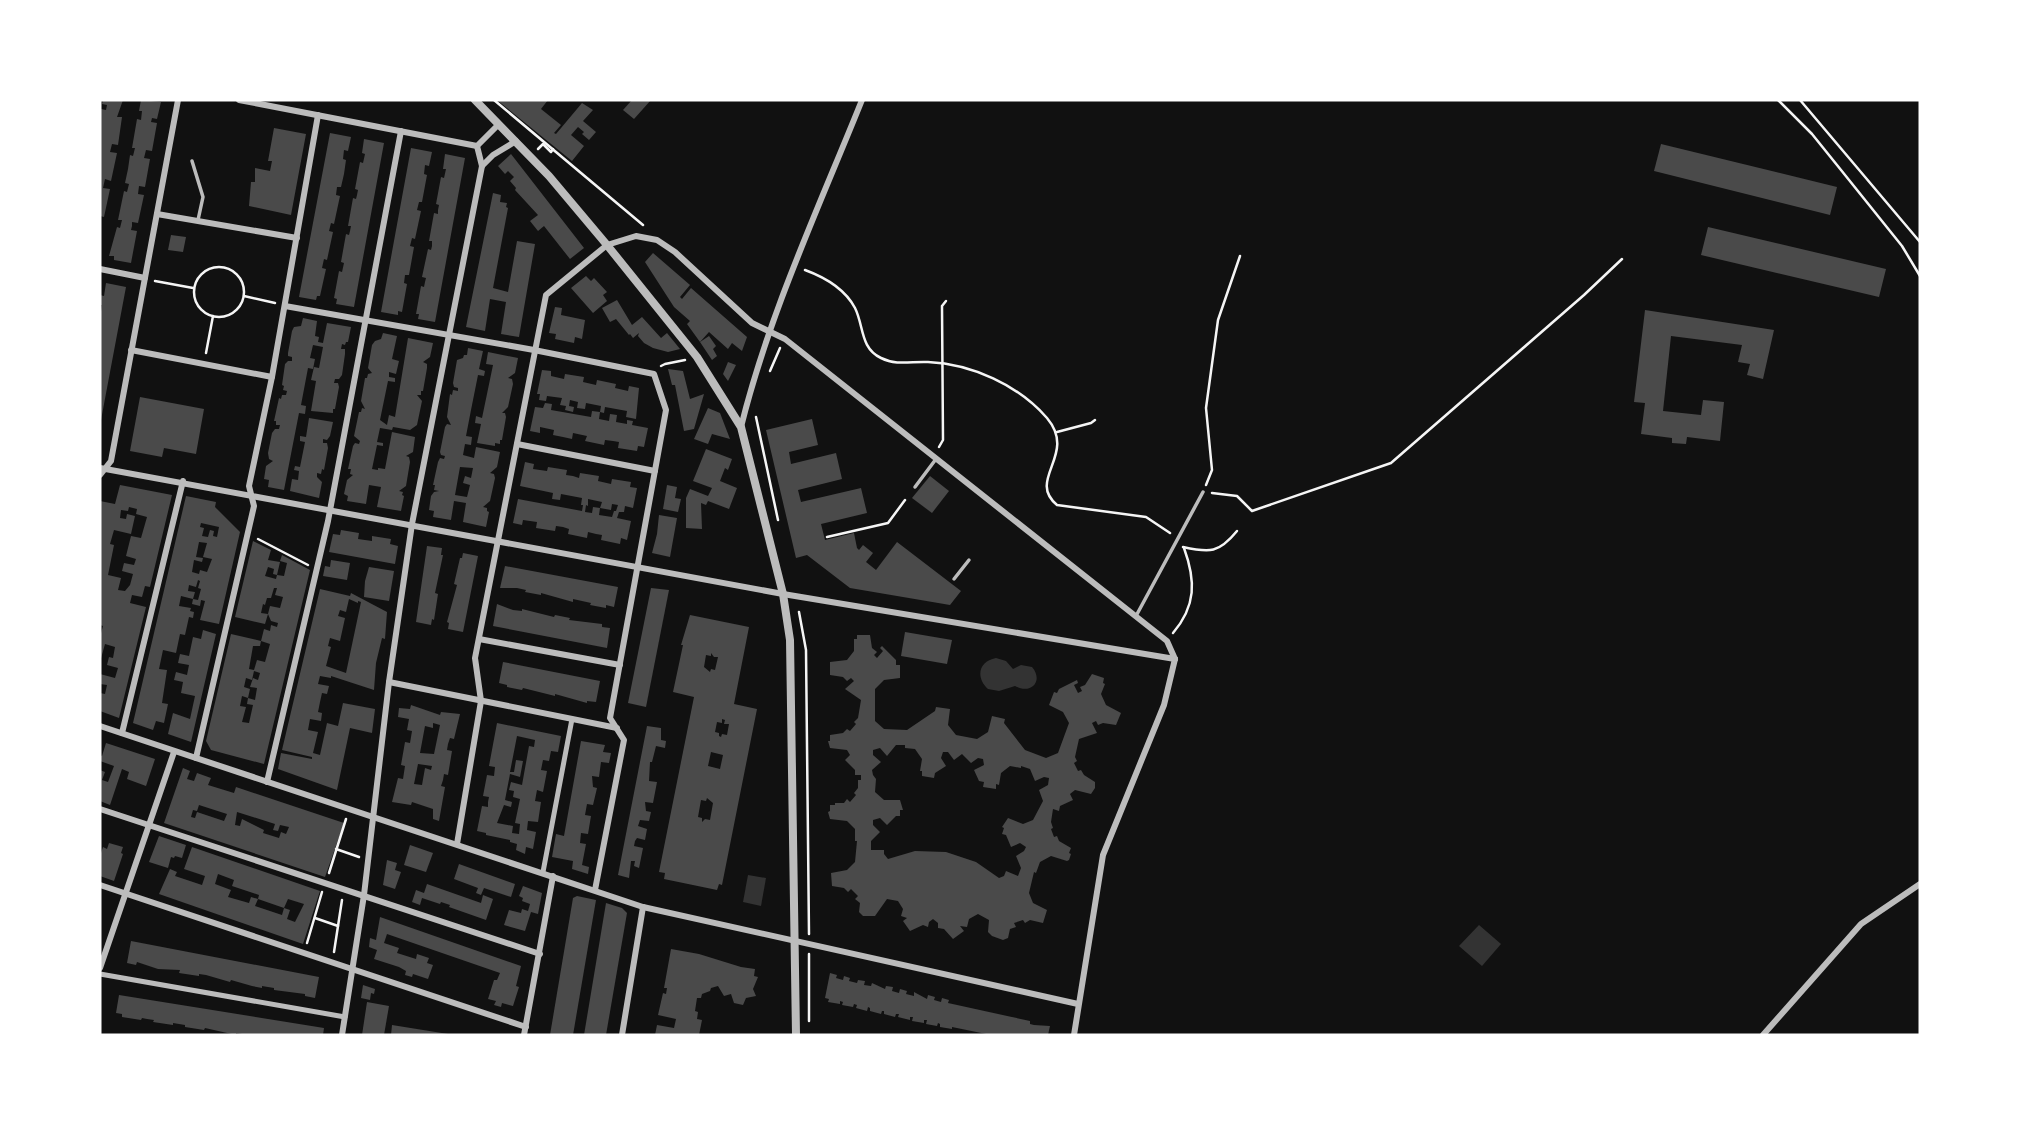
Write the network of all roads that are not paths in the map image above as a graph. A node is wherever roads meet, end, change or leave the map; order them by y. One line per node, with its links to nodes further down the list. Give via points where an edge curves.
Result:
1 (178, 100): 12 (street)
2 (239, 100): 5 (street)
3 (475, 100): 6 (street)
4 (862, 100): 20 (street)
5 (318, 115): 7 (street); 14 (street)
6 (499, 124): 8 (street); 9 (street)
7 (401, 131): 9 (street); 19 (street)
8 (516, 141): 11 (street); 15 (street)
9 (477, 146): 11 (street)
10 (192, 161): 13 (lane, via 203,197)
11 (482, 166): 21 (street)
12 (157, 214): 13 (street); 17 (street)
13 (198, 220): 14 (street)
14 (297, 238): 18 (street)
15 (607, 245): 20 (street, via 636,236 657,240 752,323); 23 (street, via 546,295); 25 (street, via 697,357)
16 (100, 269): 17 (street)
17 (148, 279): 22 (street)
18 (285, 306): 19 (street); 24 (street)
19 (366, 320): 21 (street); 35 (street)
20 (771, 332): 25 (street); 27 (street)
21 (449, 335): 23 (street); 36 (street)
22 (131, 350): 24 (street); 28 (street, via 111,461)
23 (534, 350): 26 (street); 29 (street, via 654,374 666,410)
24 (272, 377): 34 (street, via 249,486)
25 (741, 427): 41 (street)
26 (517, 444): 29 (street); 37 (street)
27 (935, 457): 32 (lane); 42 (street)
28 (102, 468): 30 (street); 31 (street)
29 (655, 471): 39 (street)
30 (100, 475)
31 (183, 481): 34 (street); 51 (street)
32 (915, 487)
33 (1203, 492): 42 (lane)
34 (251, 495): 35 (street); 53 (street, via 254,506)
35 (330, 509): 36 (street); 54 (street)
36 (412, 524): 37 (street); 46 (street)
37 (498, 541): 39 (street); 43 (street)
38 (969, 560): 40 (lane)
39 (637, 567): 41 (street); 45 (street)
40 (954, 579)
41 (783, 594): 44 (street); 67 (street, via 789,640)
42 (1136, 616): 44 (street, via 1167,641)
43 (479, 639): 45 (street); 47 (street, via 475,658)
44 (1175, 659): 72 (street, via 1164,705 1103,855)
45 (620, 665): 50 (street, via 610,718)
46 (389, 682): 47 (street); 56 (street)
47 (481, 701): 48 (street); 58 (street)
48 (572, 719): 50 (street); 59 (street)
49 (100, 726): 51 (street)
50 (617, 729): 63 (street, via 624,740)
51 (122, 733): 52 (street)
52 (174, 752): 53 (street); 57 (street)
53 (196, 758): 54 (street)
54 (267, 782): 56 (street)
55 (100, 809): 57 (street)
56 (374, 817): 58 (street); 65 (street)
57 (149, 825): 64 (street); 65 (street)
58 (457, 844): 59 (street)
59 (543, 872): 60 (street)
60 (553, 876): 63 (street); 68 (street)
61 (1920, 884): 80 (street, via 1861,924)
62 (100, 885): 64 (street)
63 (595, 890): 66 (street)
64 (126, 894): 69 (street); 70 (street)
65 (364, 895): 68 (street); 70 (street)
66 (643, 907): 67 (street); 77 (street)
67 (795, 939): 72 (street); 78 (street)
68 (540, 954): 74 (street)
69 (100, 968)
70 (352, 969): 73 (street); 74 (street)
71 (100, 974): 73 (street)
72 (1078, 1004): 79 (street)
73 (345, 1017): 75 (street)
74 (526, 1027): 76 (street)
75 (342, 1035)
76 (524, 1035)
77 (622, 1035)
78 (796, 1035)
79 (1074, 1035)
80 (1763, 1035)

